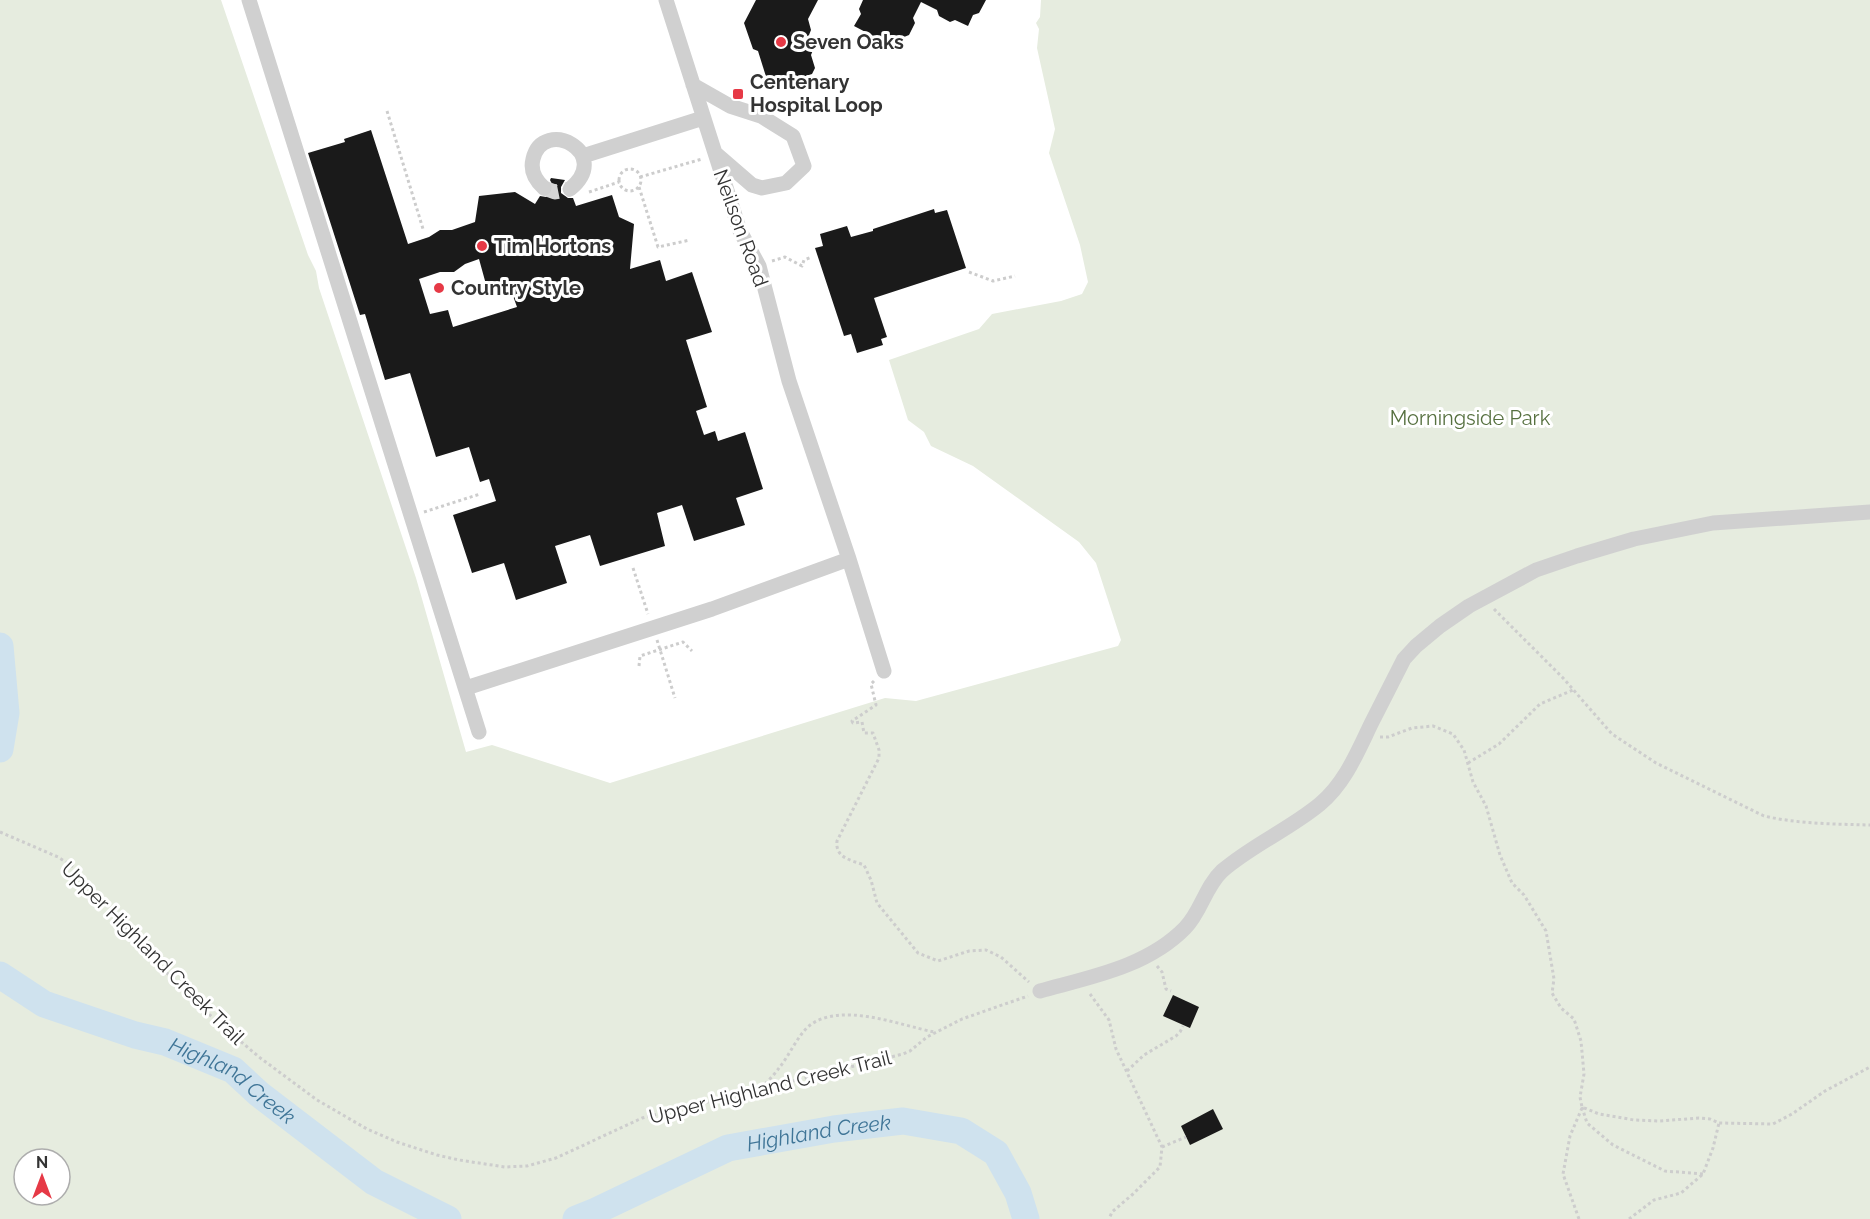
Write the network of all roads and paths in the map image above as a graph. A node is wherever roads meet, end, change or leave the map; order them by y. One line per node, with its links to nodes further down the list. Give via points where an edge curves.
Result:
1 (249, 0): 21 (street)
2 (666, 0): 3 (street, Neilson Road)
3 (693, 85): 5 (street, Neilson Road); 6 (street, via 730,106 761,116 793,136 804,166 786,183 762,188 752,185)
4 (387, 111): 13 (path)
5 (704, 118): 6 (street, Neilson Road); 7 (street)
6 (715, 154): 8 (path); 16 (street, Neilson Road, via 740,231)
7 (583, 156): 11 (street, via 568,141 558,139 541,145 531,165); 12 (street, via 582,175)
8 (640, 177): 9 (path, via 627,170 621,173); 10 (path)
9 (619, 182): 10 (path, via 625,191); 12 (path, via 578,195)
10 (639, 187): 14 (path, via 658,247)
11 (544, 188)
12 (571, 188)
13 (423, 229)
14 (690, 240)
15 (812, 257): 16 (path, via 804,260 802,266 785,257)
16 (759, 266): 22 (street, Neilson Road, via 789,381)
17 (969, 272): 18 (path, via 993,281)
18 (1015, 276)
19 (480, 494): 21 (path)
20 (1870, 512): 24 (street, via 1746,520 1676,530 1536,570)
21 (412, 516): 30 (street)
22 (849, 559): 25 (street); 29 (street, Neilson Road)
23 (633, 567): 25 (path)
24 (1483, 598): 31 (path); 34 (street, via 1440,626 1404,659)
25 (653, 628): 26 (path); 30 (street)
26 (660, 650): 27 (path, via 683,642); 28 (path, via 640,656); 32 (path)
27 (692, 651)
28 (639, 666)
29 (884, 671): 40 (path, via 871,684 876,705 852,721 862,722 864,733 873,733 879,758 836,849 841,856 864,865 877,903 918,953 938,961 986,950 1001,957)
30 (466, 688): 33 (street)
31 (1573, 690): 35 (path, via 1540,704 1499,744); 36 (path, via 1611,734 1656,763 1764,816)
32 (675, 698)
33 (479, 732)
34 (1365, 738): 35 (path, via 1388,737 1433,726 1453,734); 38 (street, via 1340,783 1320,804 1222,871 1205,892 1192,920)
35 (1468, 763): 47 (path, via 1512,883 1546,931 1554,979 1552,993 1574,1019 1581,1041)
36 (1870, 825)
37 (0, 832): 46 (path, Upper Highland Creek Trail, via 75,868 147,953 259,1058 317,1100 379,1135 413,1148 459,1160 527,1166 556,1158 642,1118)
38 (1149, 955): 39 (street); 41 (path)
39 (1078, 982): 40 (street); 45 (path, via 1109,1020 1116,1049)
40 (1040, 991): 43 (path, Upper Highland Creek Trail)
41 (1170, 992)
42 (1183, 1026): 45 (path, via 1176,1036 1144,1055)
43 (936, 1032): 46 (path, Upper Highland Creek Trail, via 903,1054); 46 (path, via 857,1015 824,1017 808,1027)
44 (1870, 1067): 48 (path, via 1773,1124)
45 (1127, 1071): 50 (path)
46 (760, 1089)
47 (1582, 1107): 48 (path, via 1634,1120 1699,1118); 51 (path, via 1587,1123 1613,1145 1665,1171); 53 (path, via 1570,1136 1563,1174)
48 (1719, 1123): 51 (path)
49 (1186, 1137): 50 (path)
50 (1162, 1147): 52 (path, via 1160,1167)
51 (1703, 1174): 54 (path, via 1681,1193 1654,1200)
52 (1109, 1219)
53 (1579, 1219)
54 (1629, 1219)

